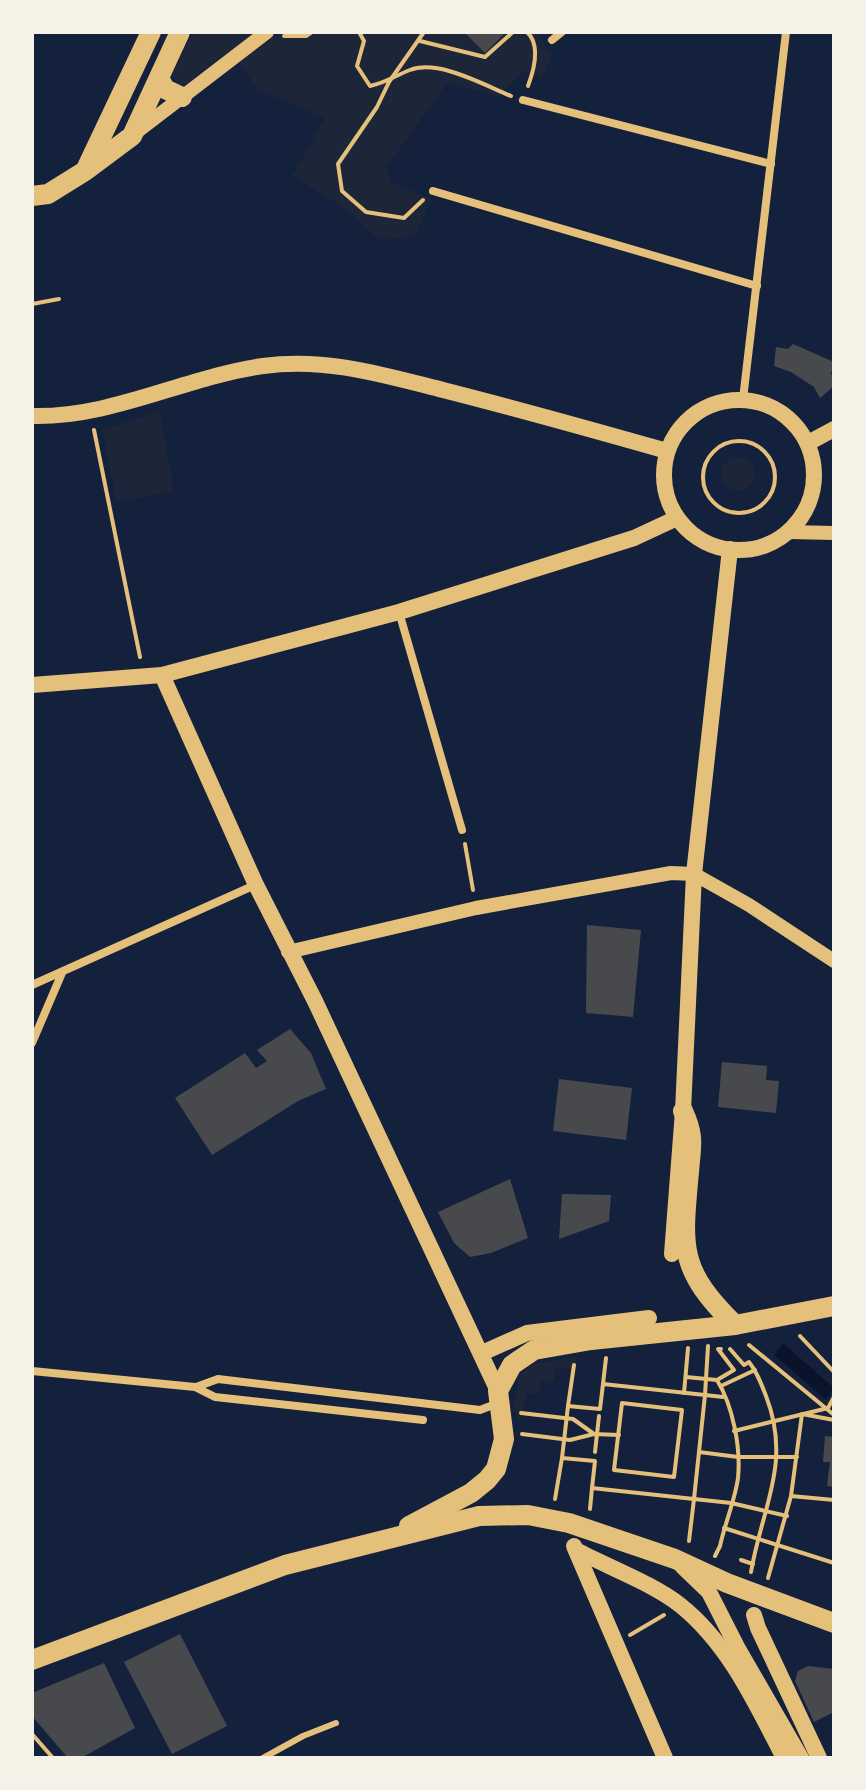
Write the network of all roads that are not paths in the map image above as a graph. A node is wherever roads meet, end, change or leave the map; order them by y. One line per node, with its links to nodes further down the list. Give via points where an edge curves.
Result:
1 (151, 32): 8 (main road)
2 (180, 32): 7 (main road)
3 (562, 32): 6 (street)
4 (786, 32): 12 (street)
5 (266, 33): 9 (street)
6 (552, 40)
7 (159, 78): 9 (main road, via 165,89); 11 (main road)
8 (126, 85): 11 (main road, via 129,95); 13 (main road)
9 (182, 97): 11 (street)
10 (523, 100): 12 (street)
11 (155, 108): 13 (main road, via 132,136)
12 (771, 164): 16 (street)
13 (85, 171): 15 (main road, via 48,194)
14 (433, 191): 16 (street)
15 (32, 196)
16 (757, 286): 17 (street)
17 (743, 399): 20 (main road, via 783,413); 21 (main road, via 694,413)
18 (32, 416): 21 (main road, via 90,412 263,366 310,363 360,369)
19 (834, 429): 20 (main road)
20 (808, 443): 23 (main road, via 815,468 812,495)
21 (667, 451): 22 (main road, via 664,486)
22 (677, 518): 25 (main road, via 699,539); 26 (main road, via 634,538)
23 (789, 532): 24 (street); 25 (main road, via 748,550)
24 (834, 533)
25 (730, 549): 30 (main road)
26 (399, 612): 27 (main road); 29 (street)
27 (162, 675): 28 (main road); 31 (main road)
28 (32, 685)
29 (462, 830)
30 (694, 874): 32 (street, via 671,873 476,908); 33 (street); 39 (main road)
31 (256, 885): 32 (main road); 34 (street)
32 (288, 952): 36 (main road)
33 (834, 961)
34 (62, 973): 35 (street); 38 (street)
35 (32, 985)
36 (315, 1001): 37 (main road); 44 (main road)
37 (333, 1025)
38 (32, 1043)
39 (683, 1111): 40 (main road); 43 (main road, via 693,1132 687,1257)
40 (672, 1254)
41 (834, 1306): 43 (main road)
42 (649, 1318): 44 (main road, via 527,1333)
43 (726, 1334): 47 (main road, via 591,1340 534,1350 512,1365)
44 (482, 1353): 47 (main road)
45 (32, 1371): 46 (street)
46 (195, 1387): 47 (street, via 218,1379 480,1410 493,1405); 48 (street, via 215,1397)
47 (498, 1391): 49 (main road, via 504,1439 496,1469 458,1500)
48 (423, 1420)
49 (377, 1542): 50 (main road, via 479,1516 528,1515); 53 (main road, via 285,1565)
50 (681, 1555): 52 (main road); 58 (main road, via 709,1592)
51 (754, 1615): 59 (main road)
52 (834, 1623)
53 (32, 1660)
54 (336, 1723): 55 (lane)
55 (263, 1758)
56 (665, 1758): 57 (main road, via 575,1547 682,1606 719,1645 748,1688)
57 (784, 1758)
58 (801, 1758)
59 (819, 1758)

